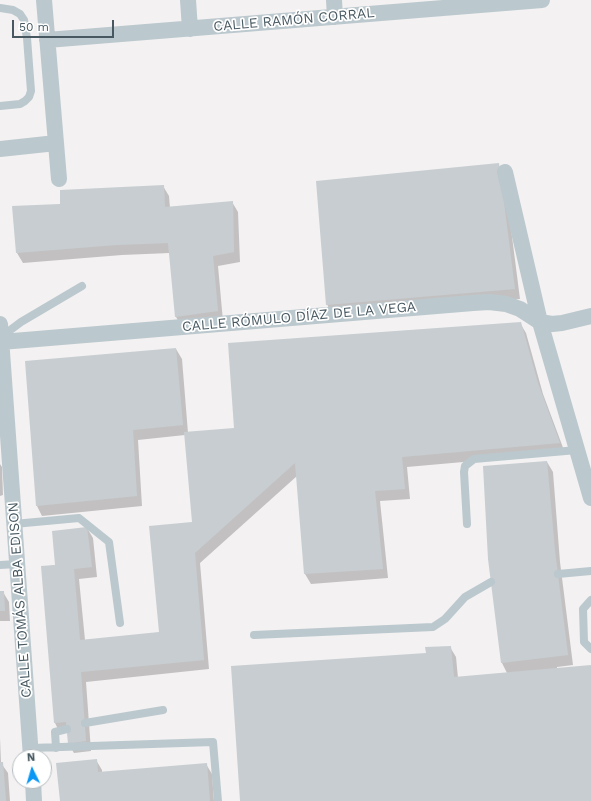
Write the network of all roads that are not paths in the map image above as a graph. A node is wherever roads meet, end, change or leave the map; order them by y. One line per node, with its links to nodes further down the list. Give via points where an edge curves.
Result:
1 (44, 0): 9 (street)
2 (188, 0): 8 (street)
3 (334, 0): 7 (street)
4 (542, 0): 5 (street, CALLE RAMÓN CORRAL)
5 (483, 2): 7 (street, CALLE RAMÓN CORRAL)
6 (0, 8): 10 (lane, via 13,10 24,20 31,91 29,97 20,104)
7 (335, 17): 8 (street, CALLE RAMÓN CORRAL)
8 (190, 29): 9 (street, CALLE RAMÓN CORRAL)
9 (46, 40): 11 (street)
10 (0, 106)
11 (56, 143): 12 (street); 14 (street)
12 (0, 149)
13 (505, 172): 17 (street)
14 (60, 179)
15 (82, 286): 18 (lane)
16 (591, 316): 17 (street, CALLE RÓMULO DÍAZ DE LA VEGA, via 562,323)
17 (540, 322): 18 (street, CALLE RÓMULO DÍAZ DE LA VEGA, via 506,304 489,302); 20 (street)
18 (1, 334): 19 (street, CALLE TOMÁS ALBA EDISON)
19 (3, 415): 22 (street, CALLE TOMÁS ALBA EDISON)
20 (577, 450): 21 (street); 23 (lane, via 474,459 465,466 464,472)
21 (591, 498)
22 (14, 524): 24 (street, CALLE TOMÁS ALBA EDISON); 30 (lane, via 80,518 109,542)
23 (467, 524)
24 (17, 564): 25 (lane); 37 (street, CALLE TOMÁS ALBA EDISON)
25 (0, 565)
26 (591, 571): 27 (lane)
27 (558, 574)
28 (491, 582): 31 (lane, via 465,597 445,619 433,627)
29 (591, 600): 32 (lane, via 583,609 584,642)
30 (120, 624)
31 (254, 636)
32 (591, 649)
33 (163, 710): 34 (lane)
34 (85, 724)
35 (67, 729): 36 (lane, via 56,732)
36 (56, 748): 38 (lane); 41 (lane, via 213,742)
37 (31, 749)
38 (51, 749)
39 (33, 789): 40 (street)
40 (34, 801)
41 (218, 801)

